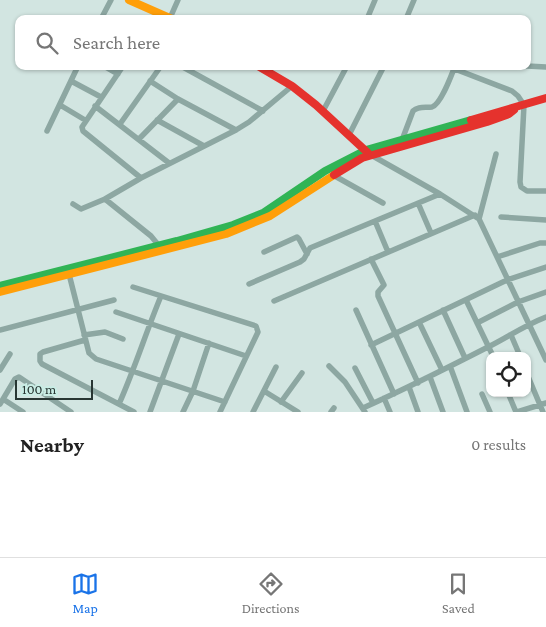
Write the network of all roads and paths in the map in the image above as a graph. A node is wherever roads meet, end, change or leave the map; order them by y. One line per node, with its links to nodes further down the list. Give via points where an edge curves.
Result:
1 (111, 0): 6 (street)
2 (129, 0): 7 (main road)
3 (178, 0): 8 (street)
4 (375, 0): 9 (street)
5 (414, 0): 10 (street)
6 (103, 15)
7 (156, 15)
8 (172, 15)
9 (369, 15)
10 (408, 15)
11 (531, 66): 12 (street)
12 (546, 67)
13 (76, 70): 24 (street)
14 (111, 70): 23 (street)
15 (120, 70): 23 (street)
16 (158, 70): 25 (street)
17 (188, 70): 33 (street)
18 (265, 70): 26 (main road)
19 (345, 70): 34 (street)
20 (382, 70): 40 (street)
21 (453, 70): 42 (street, via 439,102 413,111)
22 (459, 70): 32 (street, via 512,91 518,96)
23 (118, 74): 27 (street)
24 (71, 81): 27 (street); 30 (street)
25 (150, 81): 29 (street); 37 (street)
26 (292, 86): 33 (street); 34 (main road)
27 (101, 97): 31 (street)
28 (546, 98): 32 (main road)
29 (178, 99): 36 (street); 38 (street)
30 (60, 105): 35 (street); 39 (street)
31 (95, 106): 35 (street); 37 (street)
32 (521, 106): 42 (main road); 44 (main road, via 510,114 487,122); 49 (street, via 520,182 527,191)
33 (263, 111): 38 (street)
34 (324, 111): 40 (main road)
35 (85, 120): 48 (street, via 83,131)
36 (157, 120): 41 (street); 43 (street)
37 (120, 124): 41 (street)
38 (236, 130): 43 (street)
39 (47, 131)
40 (348, 135): 44 (main road)
41 (139, 139): 46 (street)
42 (402, 140): 44 (main road)
43 (204, 146): 46 (street)
44 (368, 153): 47 (main road); 50 (street); 61 (main road, via 325,171 263,213)
45 (496, 154): 55 (street)
46 (170, 163): 48 (street)
47 (333, 175): 52 (street); 61 (main road, via 252,224 218,237)
48 (142, 178): 51 (street)
49 (546, 192)
50 (440, 194): 53 (street); 55 (street)
51 (105, 199): 54 (street, via 81,208); 61 (street, via 151,236)
52 (383, 203)
53 (418, 203): 58 (street); 59 (street)
54 (73, 204)
55 (477, 217): 59 (street); 65 (street)
56 (501, 217): 57 (street)
57 (546, 220)
58 (375, 221): 63 (street); 64 (street, via 310,248)
59 (431, 233): 63 (street)
60 (546, 243): 65 (street)
61 (161, 249): 68 (main road); 71 (main road)
62 (264, 252): 64 (street, via 297,237)
63 (388, 252): 66 (street)
64 (307, 254): 70 (street, via 300,262)
65 (496, 257): 69 (street)
66 (371, 259): 78 (street); 90 (street, via 384,285 378,296)
67 (546, 267): 69 (street)
68 (69, 274): 73 (main road); 82 (street)
69 (507, 280): 77 (street); 79 (street)
70 (249, 284)
71 (0, 286)
72 (133, 288): 75 (street)
73 (0, 292)
74 (546, 292): 79 (street)
75 (161, 296): 87 (street); 102 (street, via 256,326 258,332)
76 (114, 300): 82 (street)
77 (466, 300): 81 (street); 86 (street)
78 (274, 301)
79 (518, 302): 86 (street); 88 (street)
80 (356, 310): 96 (street)
81 (443, 310): 85 (street); 103 (street)
82 (77, 311): 89 (street); 93 (street)
83 (116, 312): 87 (street)
84 (546, 318): 88 (street)
85 (419, 322): 90 (street); 110 (street)
86 (477, 322): 97 (street)
87 (149, 323): 91 (street); 111 (street)
88 (529, 323): 92 (street); 98 (street)
89 (0, 330)
90 (396, 333): 96 (street); 116 (street)
91 (179, 334): 95 (street); 114 (street)
92 (511, 335): 97 (street); 100 (street)
93 (84, 337): 94 (street, via 106,332); 111 (street, via 89,353 96,359); 127 (street, via 43,352 40,361)
94 (123, 339)
95 (209, 343): 102 (street); 118 (street)
96 (371, 345): 120 (street)
97 (489, 347): 99 (street); 103 (street)
98 (543, 347): 104 (street)
99 (491, 352)
100 (518, 352)
101 (10, 354): 109 (street)
102 (246, 356): 125 (street)
103 (465, 358): 106 (street)
104 (546, 360)
105 (329, 366): 130 (street, via 345,382)
106 (450, 366): 110 (street); 142 (street)
107 (276, 367): 119 (street)
108 (356, 368): 128 (street)
109 (0, 370)
110 (442, 370): 113 (street)
111 (133, 372): 114 (street); 127 (street)
112 (302, 373): 126 (street)
113 (430, 377): 116 (street); 141 (street)
114 (162, 381): 118 (street); 134 (street)
115 (531, 382): 129 (street)
116 (418, 383): 117 (street)
117 (409, 387): 120 (street); 140 (street)
118 (193, 390): 125 (street); 135 (street)
119 (264, 391): 126 (street); 137 (street)
120 (394, 394): 123 (street)
121 (482, 394): 143 (street)
122 (510, 397): 144 (street)
123 (384, 398): 128 (street); 139 (street)
124 (2, 402): 131 (street); 132 (street, via 15,379 19,378)
125 (225, 402): 136 (street)
126 (281, 402): 138 (street)
127 (119, 404): 133 (street)
128 (373, 404): 130 (street)
129 (543, 404): 144 (street); 145 (street)
130 (364, 410)
131 (23, 412)
132 (70, 412)
133 (134, 412)
134 (150, 412)
135 (183, 412)
136 (220, 412)
137 (254, 412)
138 (298, 412)
139 (390, 412)
140 (418, 412)
141 (442, 412)
142 (467, 412)
143 (490, 412)
144 (516, 412)
145 (543, 412)

